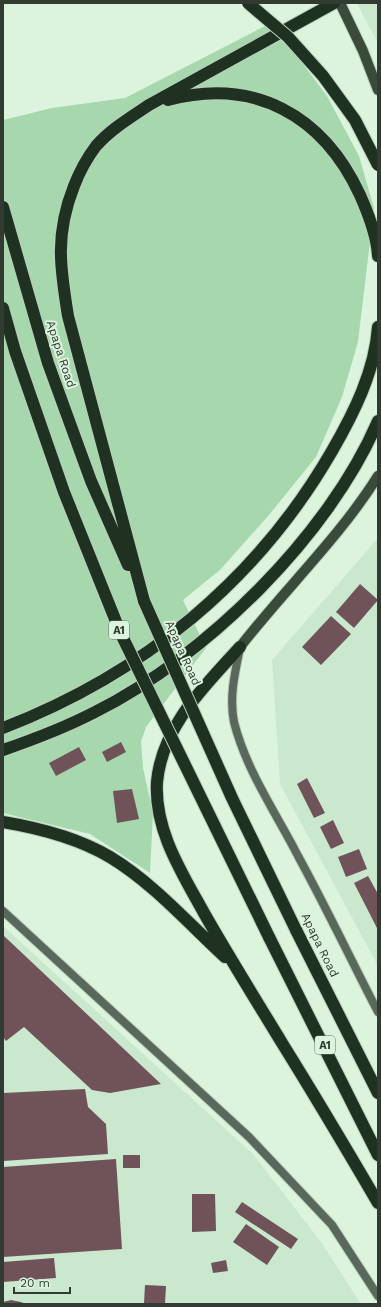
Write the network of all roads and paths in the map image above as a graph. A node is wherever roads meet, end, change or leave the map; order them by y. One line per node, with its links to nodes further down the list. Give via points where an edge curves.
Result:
1 (248, 3): 6 (highway, bridge, via 288,37 323,76 355,120)
2 (334, 3): 5 (highway)
3 (340, 3): 4 (main road)
4 (378, 90)
5 (149, 105): 8 (highway, via 185,95 220,92 273,103 296,116 320,137 350,173 368,212); 13 (highway, via 120,124 96,147 79,173 65,208 60,244 68,316)
6 (378, 165)
7 (3, 207): 13 (highway, Apapa Road / A1, via 48,363 91,481)
8 (378, 256)
9 (3, 308): 22 (highway, A1, bridge, via 15,351 64,492 121,634)
10 (378, 327): 15 (highway, via 367,380 349,422 292,513 251,563 199,613 152,650 92,687 39,714)
11 (378, 421): 16 (highway, via 368,445 313,528 279,568 222,624 160,672 96,711)
12 (378, 476): 14 (main road, via 367,494)
13 (144, 601): 21 (highway, Apapa Road / A1, bridge, via 232,798)
14 (240, 647): 19 (highway, via 199,692 176,725 163,754 157,782 158,808 174,859); 20 (street, via 232,697 234,722 242,747 257,781)
15 (3, 728)
16 (3, 750)
17 (3, 822): 19 (highway, via 28,826 69,838 109,857 150,887)
18 (3, 911): 24 (street, via 249,1137 332,1225)
19 (233, 965): 23 (highway)
20 (378, 1012)
21 (378, 1093)
22 (378, 1154)
23 (378, 1204)
24 (378, 1296)

